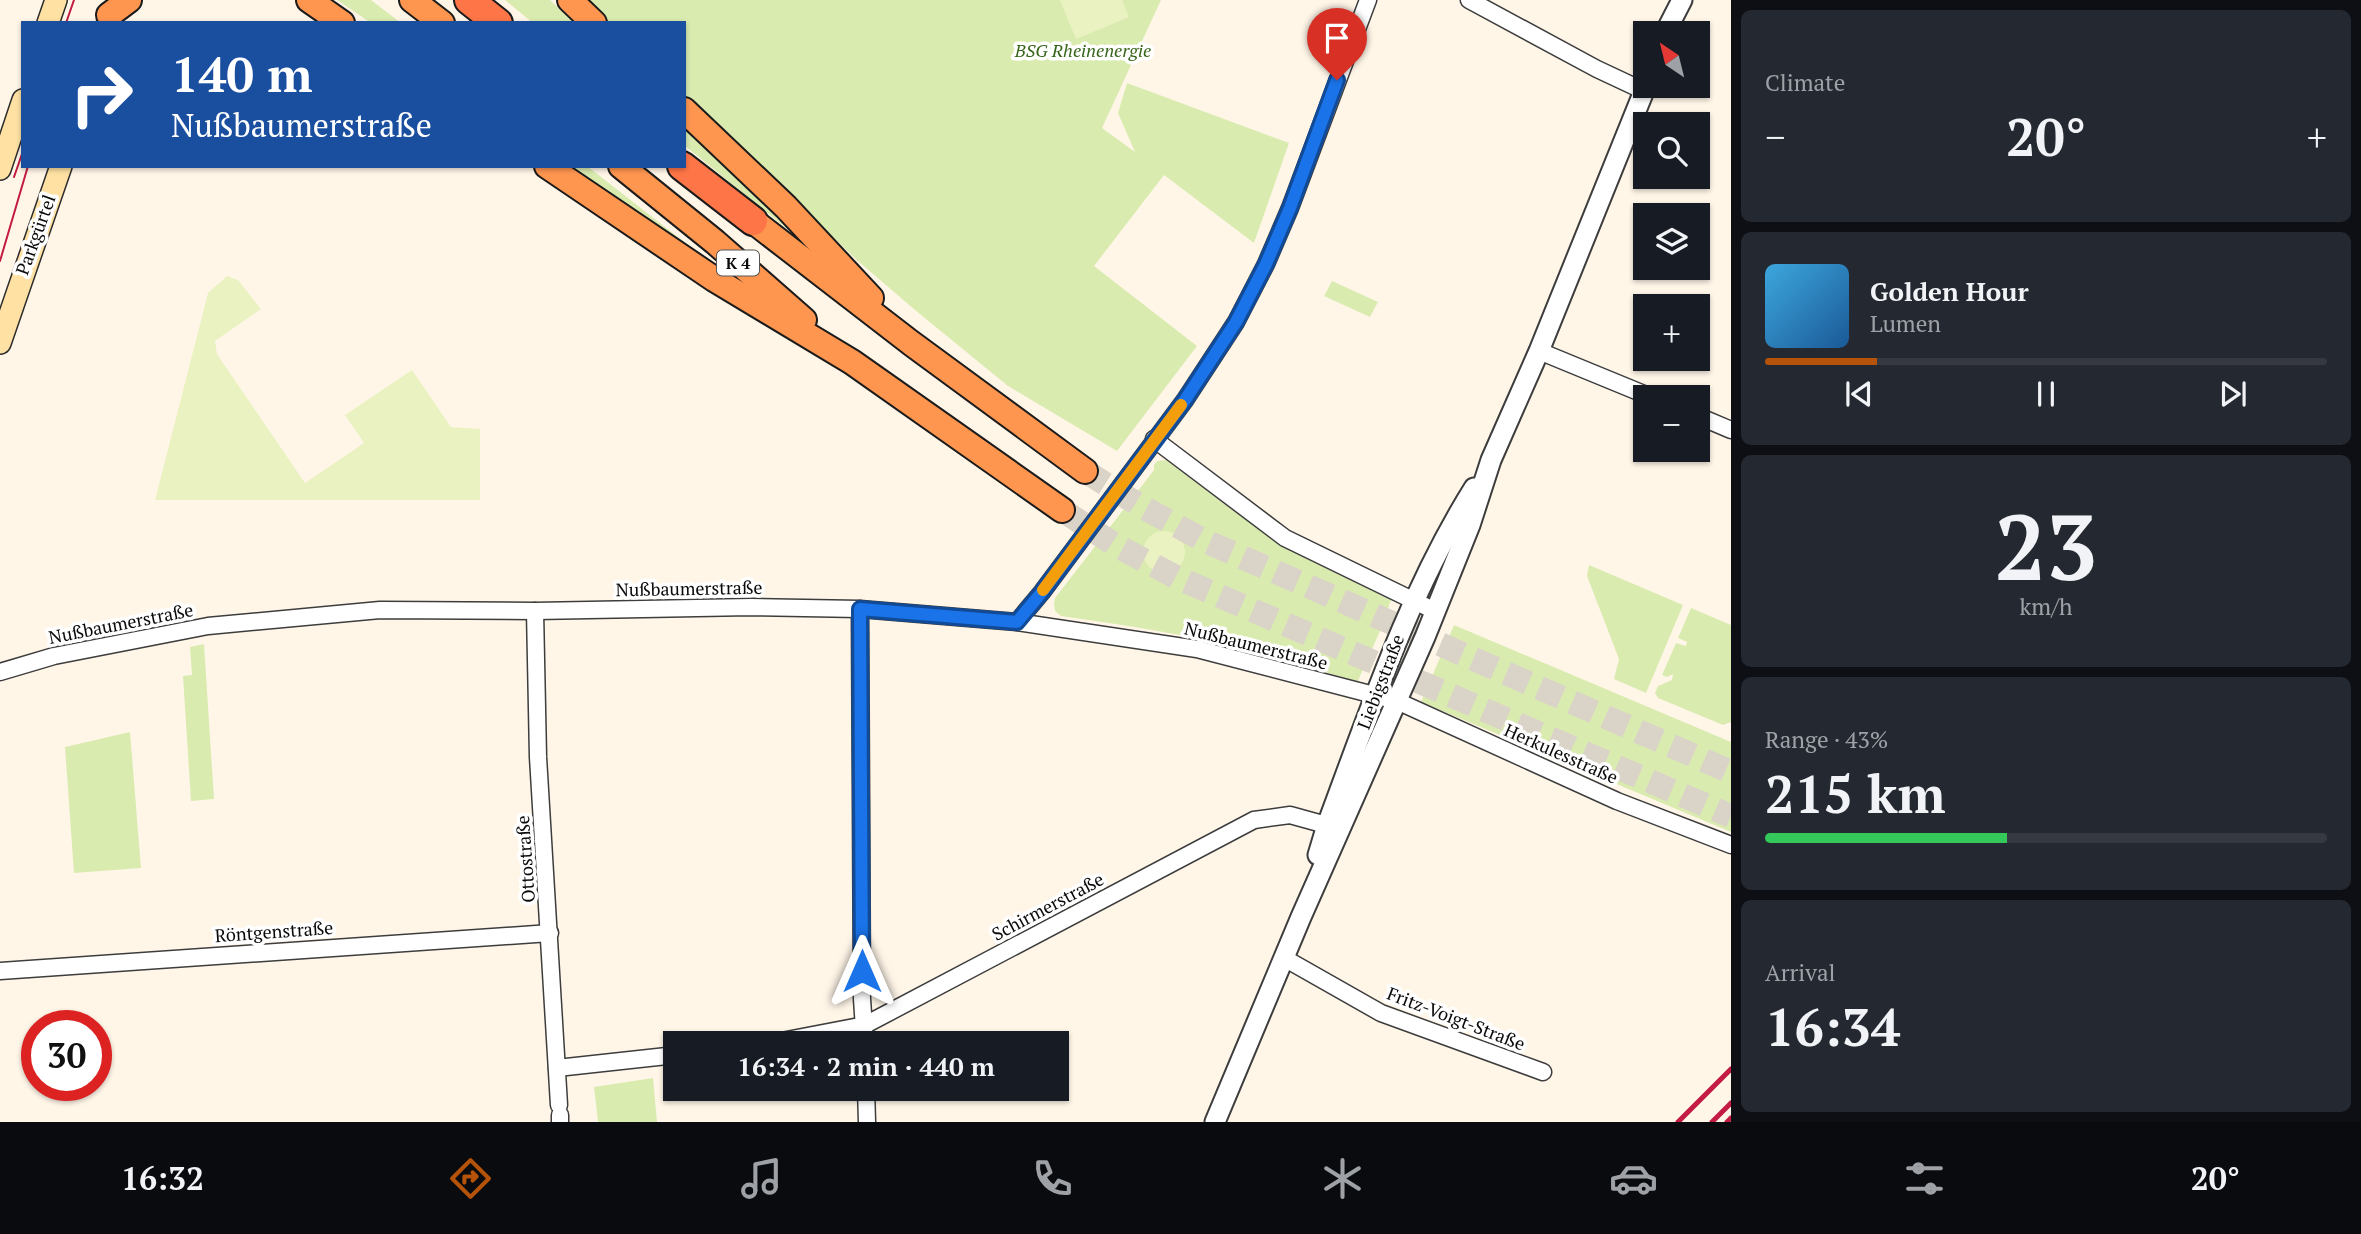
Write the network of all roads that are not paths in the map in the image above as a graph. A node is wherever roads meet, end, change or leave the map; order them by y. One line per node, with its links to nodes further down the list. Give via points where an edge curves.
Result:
1 (56, 0): 11 (main road)
2 (129, 0): 10 (highway)
3 (309, 0): 12 (highway)
4 (412, 0): 13 (highway)
5 (469, 0): 14 (highway)
6 (570, 0): 15 (highway)
7 (1368, 0): 34 (street, via 1266,264 1208,367)
8 (1469, 0): 17 (street)
9 (1682, 0): 16 (street)
10 (110, 13)
11 (49, 21)
12 (339, 21)
13 (439, 21)
14 (495, 21)
15 (592, 21)
16 (1671, 21)
17 (1633, 84)
18 (1641, 98): 29 (street, Liebigstraße)
19 (21, 106): 25 (main road)
20 (686, 112): 27 (highway, via 786,207)
21 (60, 168): 28 (main road, Parkgürtel)
22 (550, 168): 30 (highway, via 714,279)
23 (623, 168): 30 (highway, K 4)
24 (685, 168): 26 (highway)
25 (0, 169)
26 (753, 221): 27 (highway, K 4)
27 (911, 343): 36 (highway, K 4)
28 (0, 344)
29 (1539, 351): 31 (street); 35 (street, Liebigstraße)
30 (852, 362): 37 (highway, K 4)
31 (1633, 390)
32 (1710, 421): 33 (street)
33 (1731, 430)
34 (1154, 439): 38 (street, via 1285,538); 42 (street)
35 (1491, 460): 38 (street, Liebigstraße, via 1454,520); 41 (street, Liebigstraße)
36 (1085, 471)
37 (1062, 510)
38 (1413, 602): 41 (street); 44 (street, Liebigstraße)
39 (860, 609): 40 (street, Nußbaumerstraße); 42 (street, Nußbaumerstraße); 51 (street)
40 (535, 611): 43 (street, Nußbaumerstraße, via 380,610 286,617 208,626 54,656); 48 (street, Ottostraße, via 538,757)
41 (1435, 611): 45 (street, Liebigstraße)
42 (1017, 622): 44 (street, Nußbaumerstraße, via 1197,649)
43 (0, 672)
44 (1376, 695): 45 (street, Herkulesstraße); 46 (street, Liebigstraße)
45 (1397, 701): 46 (street, Liebigstraße); 47 (street, Herkulesstraße, via 1617,801)
46 (1334, 827): 49 (street, Liebigstraße); 51 (street, Schirmerstraße, via 1290,816 1254,820)
47 (1731, 845)
48 (550, 933): 50 (street, Röntgenstraße); 55 (street, Ottostraße)
49 (1284, 958): 56 (street, Fritz-Voigt-Straße, via 1381,1013); 60 (street, Liebigstraße)
50 (0, 971)
51 (865, 1025): 52 (street, Schirmerstraße); 53 (street)
52 (834, 1031)
53 (865, 1031)
54 (663, 1056): 55 (street)
55 (557, 1068): 58 (street, Ottostraße)
56 (1543, 1072)
57 (866, 1101): 59 (street)
58 (559, 1114)
59 (867, 1122)
60 (1214, 1122)

